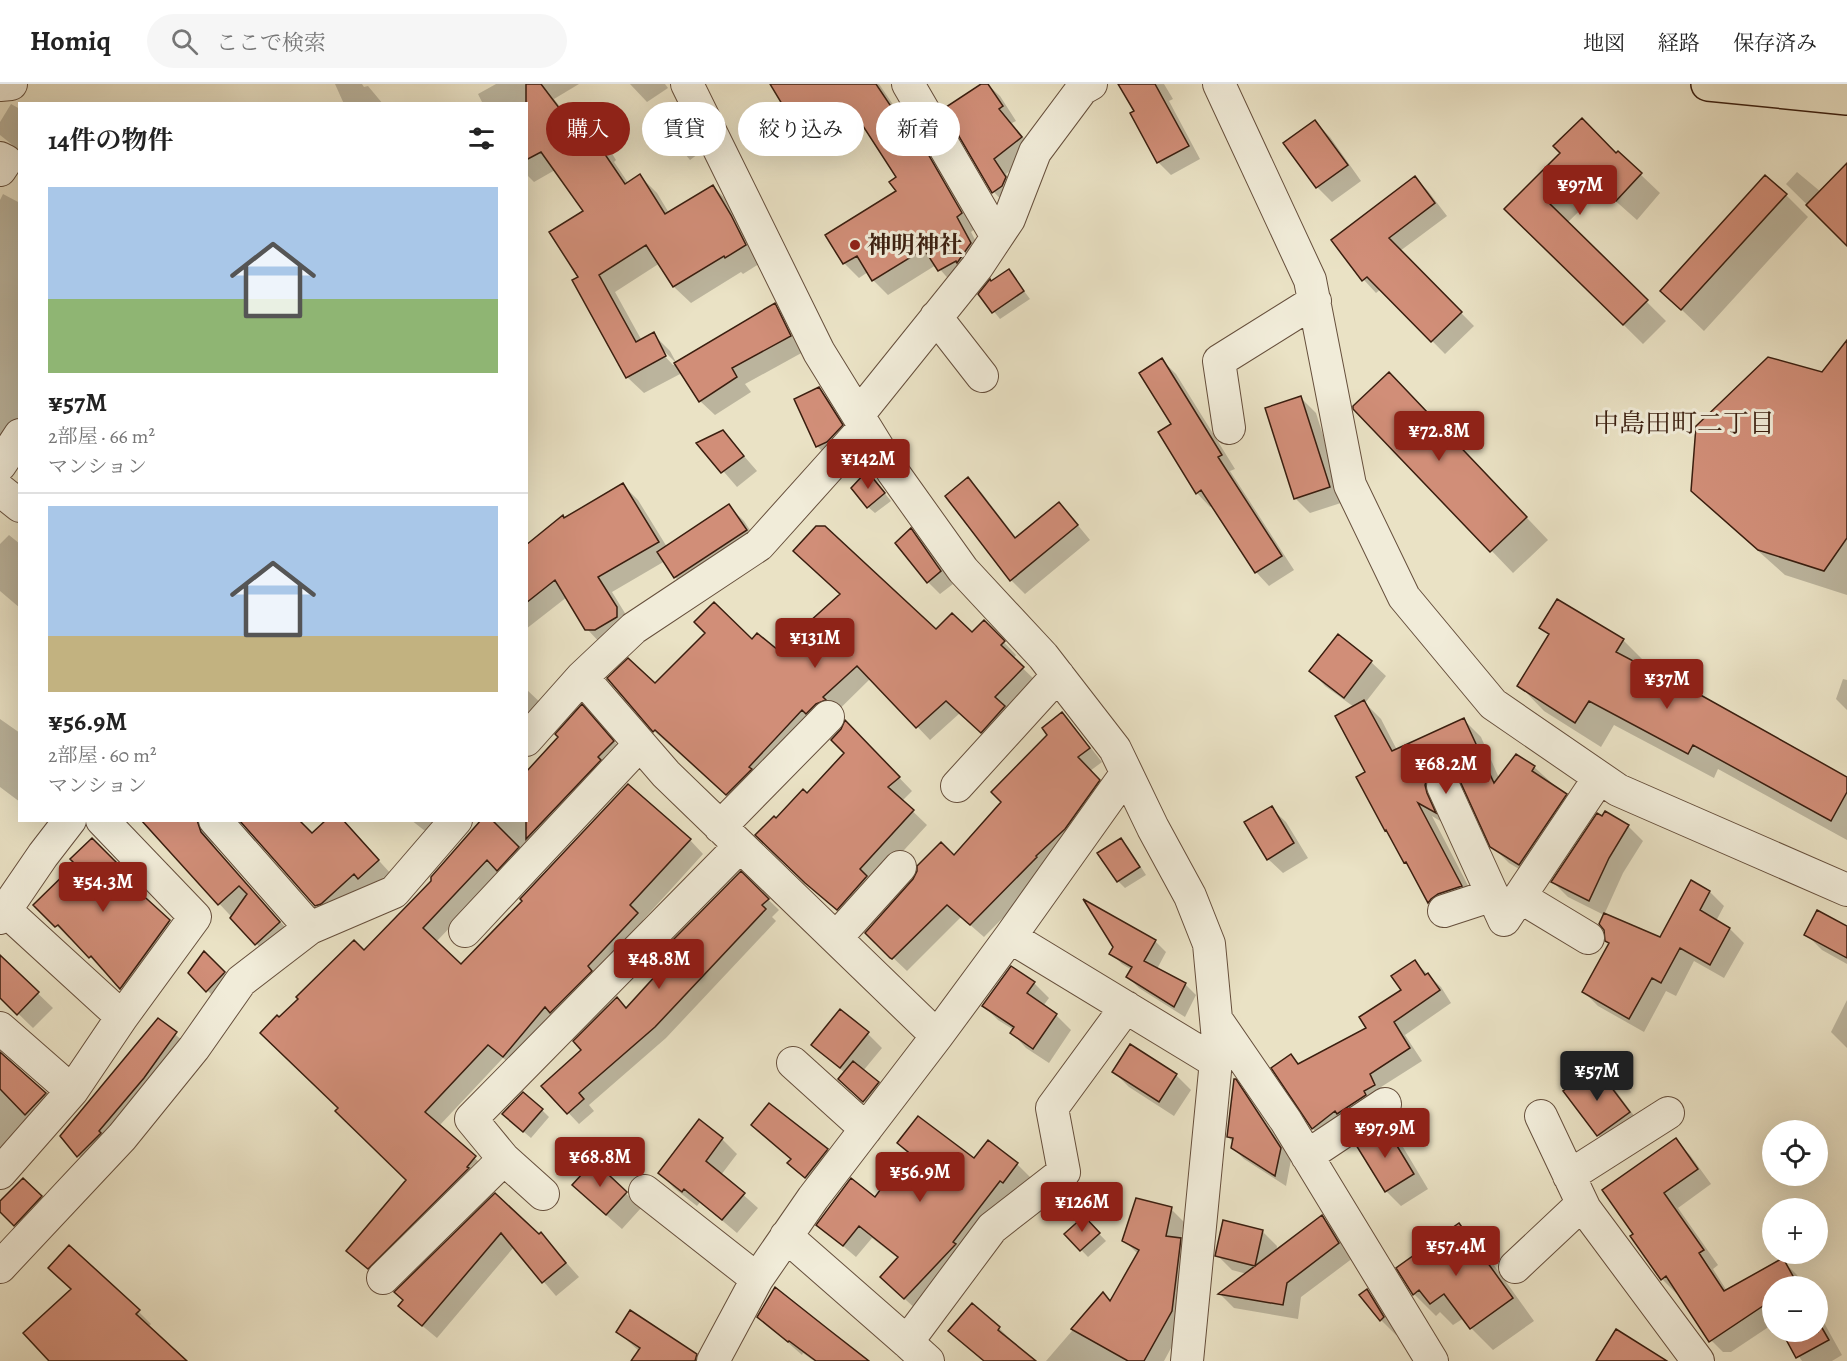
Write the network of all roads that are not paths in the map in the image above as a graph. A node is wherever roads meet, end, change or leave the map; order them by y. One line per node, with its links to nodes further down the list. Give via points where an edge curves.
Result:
1 (11, 84): 7 (street)
2 (687, 84): 13 (street, via 819,352)
3 (908, 84): 9 (street)
4 (1091, 84): 9 (street, via 1035,152 1009,219)
5 (1219, 84): 10 (street, via 1310,280)
6 (1708, 84): 8 (main road)
7 (0, 85)
8 (1847, 98)
9 (997, 237): 11 (street)
10 (1315, 301): 14 (street, via 1219,361); 25 (street, via 1350,485 1404,597 1493,704)
11 (936, 317): 12 (street); 13 (street)
12 (982, 376)
13 (862, 421): 19 (street, via 963,570); 20 (street, via 759,545 634,628)
14 (1229, 428)
15 (18, 438): 16 (street)
16 (0, 465)
17 (0, 490): 18 (street)
18 (18, 504)
19 (1058, 675): 24 (street, via 1115,749); 26 (street)
20 (582, 676): 22 (street); 23 (street)
21 (828, 717): 32 (street)
22 (528, 738)
23 (640, 744): 32 (street); 39 (street)
24 (1126, 774): 40 (street); 45 (street, via 1190,896 1209,944)
25 (1599, 778): 34 (street, via 1618,790); 35 (street)
26 (957, 786)
27 (1443, 786): 35 (street)
28 (68, 822): 37 (street)
29 (104, 822): 44 (street, via 195,917)
30 (217, 822): 38 (street)
31 (454, 822): 38 (street, via 394,892)
32 (730, 836): 41 (street); 56 (street, via 471,1119)
33 (900, 867): 41 (street)
34 (1847, 890)
35 (1506, 896): 36 (street); 42 (street)
36 (1444, 911)
37 (3, 914): 44 (street)
38 (310, 928): 63 (street, via 241,981 194,1048 122,1137)
39 (465, 931)
40 (1010, 937): 43 (street); 47 (street)
41 (836, 938): 47 (street)
42 (1588, 938)
43 (1126, 1007): 48 (street); 67 (street, via 1052,1108 1064,1172 992,1228)
44 (122, 1017): 50 (street)
45 (1216, 1019): 48 (street); 55 (street)
46 (0, 1028): 50 (street)
47 (937, 1036): 54 (street)
48 (1216, 1062): 69 (street)
49 (793, 1063): 54 (street)
50 (72, 1091): 57 (street)
51 (1385, 1104): 55 (street)
52 (1668, 1113): 58 (street)
53 (1541, 1116): 58 (street)
54 (866, 1129): 62 (street)
55 (1307, 1156): 70 (street)
56 (504, 1159): 60 (street); 65 (street)
57 (0, 1173)
58 (1569, 1176): 61 (street)
59 (645, 1191): 66 (street)
60 (543, 1194)
61 (1582, 1204): 64 (street); 71 (street)
62 (786, 1236): 66 (street); 67 (street)
63 (4, 1255)
64 (1515, 1267)
65 (383, 1278)
66 (757, 1279): 68 (street)
67 (917, 1351)
68 (713, 1361)
69 (1187, 1361)
70 (1432, 1361)
71 (1698, 1361)

